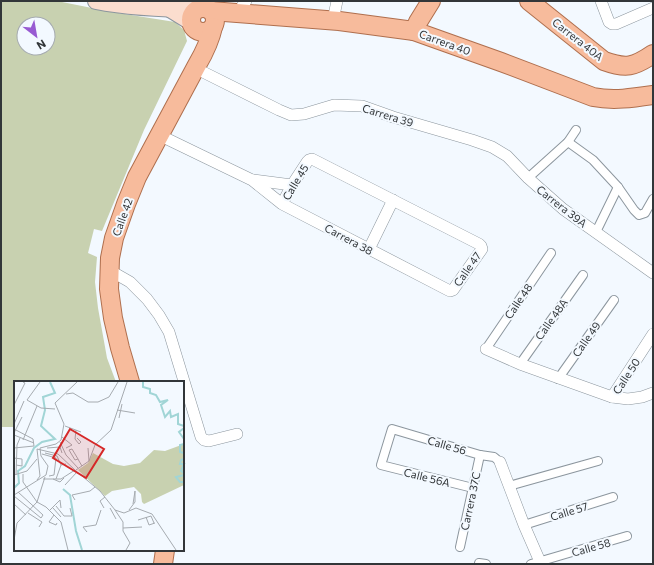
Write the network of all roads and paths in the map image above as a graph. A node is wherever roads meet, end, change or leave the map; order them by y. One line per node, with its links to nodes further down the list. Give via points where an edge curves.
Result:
1 (96, 1): 6 (main road, via 139,8)
2 (337, 1): 9 (street)
3 (431, 1): 11 (main road)
4 (528, 1): 12 (main road, Carrera 40A, via 604,61 615,65 634,65)
5 (600, 1): 7 (street, via 612,24)
6 (176, 6): 10 (main road)
7 (653, 8)
8 (237, 9): 9 (main road, Carrera 40); 10 (main road, Carrera 40)
9 (333, 20): 11 (main road, Carrera 40)
10 (204, 21): 13 (main road, via 196,39)
11 (414, 31): 14 (main road, Carrera 40, via 593,97 619,99)
12 (653, 54)
13 (196, 66): 16 (main road, Calle 42); 17 (street, Carrera 39, via 291,115 334,105 362,106)
14 (653, 95)
15 (576, 130): 18 (street)
16 (159, 135): 20 (street, Carrera 38); 29 (main road, Calle 42, via 126,204 114,238)
17 (472, 140): 19 (street, Carrera 39A, via 507,156)
18 (568, 142): 19 (street); 22 (street, via 593,160)
19 (528, 178): 26 (street, Carrera 39A, via 563,209)
20 (252, 180): 21 (street, Carrera 38); 25 (street, Carrera 38)
21 (292, 185): 24 (street, Calle 45, via 312,159); 25 (street, Calle 45)
22 (618, 186): 23 (street, via 639,216 645,213); 26 (street)
23 (653, 199)
24 (393, 200): 27 (street); 32 (street, Calle 47, via 481,246 482,249)
25 (282, 204): 27 (street, Carrera 38)
26 (596, 232): 30 (street, Carrera 39A)
27 (369, 249): 32 (street, Carrera 38)
28 (551, 253): 35 (street, Calle 48)
29 (109, 270): 38 (main road, Calle 42, via 113,318); 40 (street, via 130,282 159,315 169,332)
30 (653, 273)
31 (583, 275): 36 (street, Calle 48A)
32 (450, 291)
33 (614, 300): 37 (street, Calle 49)
34 (653, 334): 42 (street, Calle 50)
35 (486, 348): 36 (street)
36 (520, 364): 37 (street)
37 (558, 379): 42 (street)
38 (130, 381)
39 (184, 381): 43 (street, via 204,440 209,442)
40 (184, 381)
41 (653, 394): 42 (street, via 642,398)
42 (612, 398)
43 (237, 434)
44 (480, 455): 46 (street, Calle 56, via 494,457); 47 (street, Calle 56, via 392,429); 49 (street, Carrera 37C)
45 (598, 461): 48 (street)
46 (500, 462): 48 (street)
47 (381, 465): 49 (street, Calle 56A)
48 (509, 486): 51 (street)
49 (473, 488): 53 (street, Carrera 37C)
50 (613, 497): 51 (street, Calle 57)
51 (524, 525): 55 (street)
52 (627, 536): 55 (street, Calle 58)
53 (460, 547)
54 (165, 551): 56 (main road)
55 (537, 563)
56 (163, 564)

